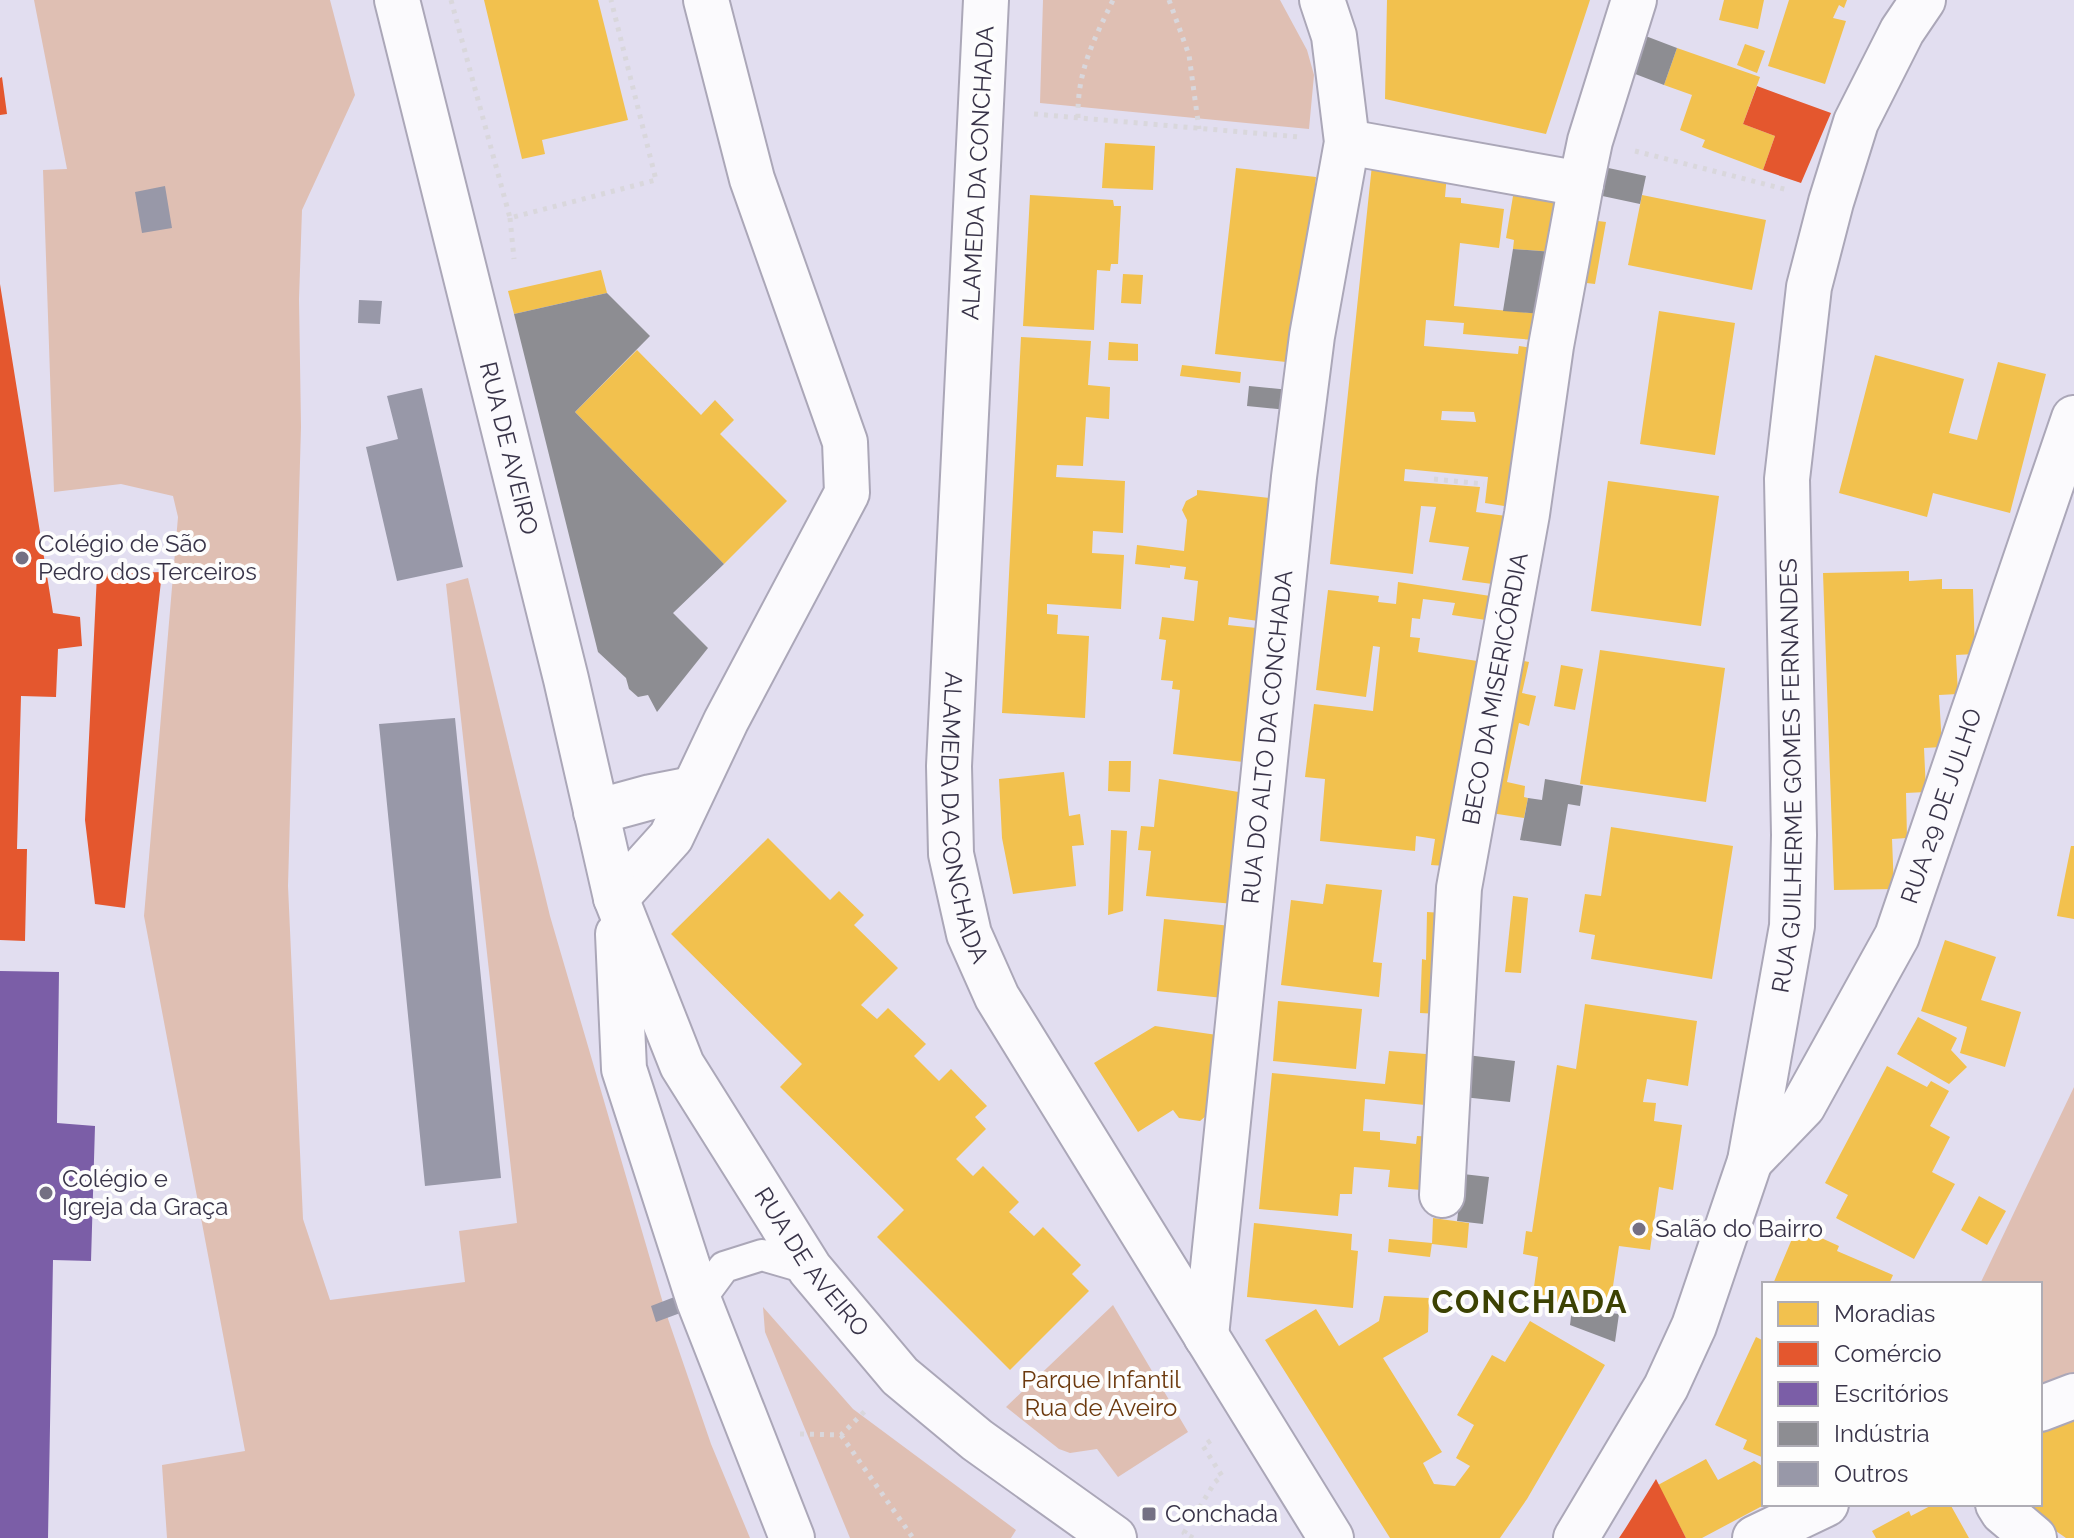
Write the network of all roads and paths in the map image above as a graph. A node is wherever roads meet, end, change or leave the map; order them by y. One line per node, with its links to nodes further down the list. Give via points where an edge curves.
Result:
1 (397, 0): 23 (street, RUA DE AVEIRO)
2 (451, 0): 19 (path)
3 (611, 0): 19 (path, via 656,180)
4 (706, 0): 22 (street, via 752,179 845,442 847,493)
5 (986, 0): 29 (street, ALAMEDA DA CONCHADA, via 949,766 951,854 969,934 997,997)
6 (1113, 0): 12 (path, via 1089,50 1078,90)
7 (1169, 0): 13 (path, via 1189,55)
8 (1322, 0): 15 (street, RUA DO ALTO DA CONCHADA, via 1334,36)
9 (1634, 0): 18 (street, BECO DA MISERICÓRDIA)
10 (1923, 0): 25 (street, RUA GUILHERME GOMES FERNANDES, via 1856,122 1809,287 1787,479 1792,926)
11 (1034, 114): 12 (path)
12 (1078, 118): 13 (path)
13 (1199, 129): 14 (path)
14 (1280, 135)
15 (1347, 142): 18 (street); 29 (street, RUA DO ALTO DA CONCHADA, via 1296,461)
16 (1646, 153): 17 (path)
17 (1757, 182)
18 (1581, 184): 26 (street, BECO DA MISERICÓRDIA, via 1459,888)
19 (510, 218): 20 (path)
20 (512, 248)
21 (2074, 418): 25 (street, RUA 29 DE JULHO, via 1897,936 1803,1106)
22 (692, 789): 23 (street); 24 (street, via 671,837)
23 (596, 812): 24 (street, RUA DE AVEIRO)
24 (616, 898): 27 (street, RUA DE AVEIRO, via 682,1065); 28 (street, RUA DE AVEIRO, via 624,1069)
25 (1750, 1161): 36 (street, RUA GUILHERME GOMES FERNANDES, via 1694,1326 1666,1387)
26 (1442, 1195)
27 (810, 1269): 28 (lane, via 762,1255 724,1267); 39 (street, RUA DE AVEIRO, via 900,1376 977,1440)
28 (699, 1301): 37 (street, RUA DE AVEIRO)
29 (1206, 1336): 41 (street, ALAMEDA DA CONCHADA)
30 (2074, 1396): 31 (street)
31 (2042, 1408)
32 (841, 1435): 38 (path)
33 (1203, 1446): 40 (path, via 1222,1476 1184,1533)
34 (1822, 1506): 42 (street)
35 (1999, 1506): 43 (street)
36 (1577, 1536)
37 (792, 1538)
38 (913, 1538)
39 (1114, 1538)
40 (1193, 1538)
41 (1331, 1538)
42 (1755, 1538)
43 (2034, 1538)

